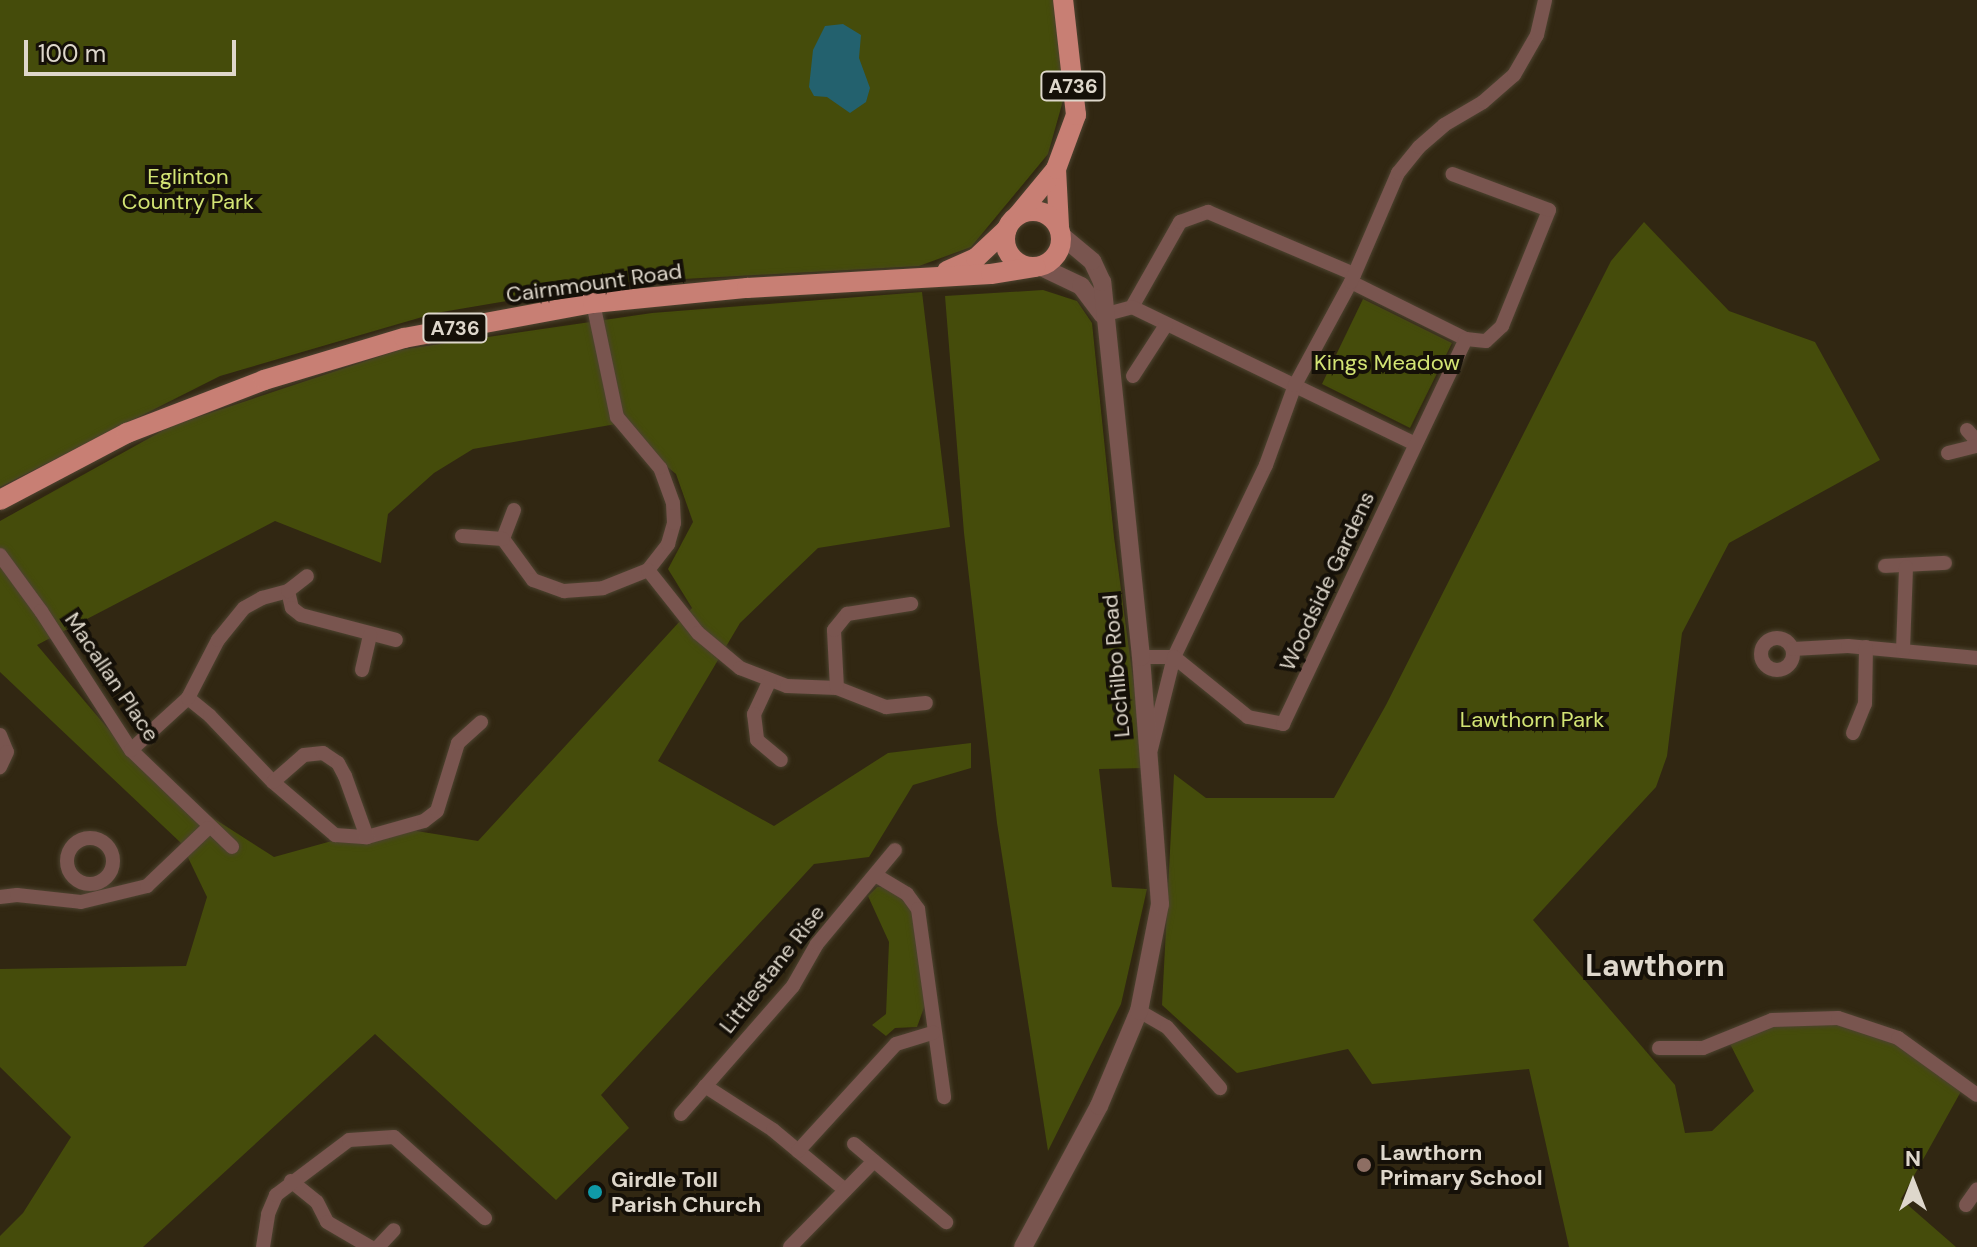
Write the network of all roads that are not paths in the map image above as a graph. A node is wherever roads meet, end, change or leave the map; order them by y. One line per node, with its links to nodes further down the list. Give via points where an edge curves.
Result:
1 (1063, 0): 3 (main road, A736, via 1076,115)
2 (1545, 0): 9 (street, via 1537,35 1514,75 1436,132 1398,173)
3 (1056, 169): 5 (main road, A736); 6 (main road, A736)
4 (1452, 174): 14 (street, via 1549,210 1502,326 1486,341)
5 (1012, 222): 6 (main road, via 1036,210); 7 (main road, via 1005,238 1010,255); 8 (main road, Cairnmount Road / A736, via 976,258)
6 (1060, 230): 7 (main road, via 1058,253); 12 (street, Lochilbo Road, via 1092,261 1102,282)
7 (1037, 267): 8 (main road, Cairnmount Road / A736); 12 (street, via 1081,286)
8 (940, 274): 10 (main road, Cairnmount Road / A736)
9 (1352, 278): 11 (street, via 1208,212 1180,222); 14 (street); 16 (street)
10 (593, 303): 20 (main road, Cairnmount Road / A736, via 404,338 264,380 127,433); 28 (street, via 617,417 660,468 673,503 668,544)
11 (1132, 307): 12 (street); 13 (street)
12 (1103, 315): 37 (street, Lochilbo Road)
13 (1166, 325): 15 (street); 16 (street)
14 (1466, 339): 18 (street, Woodside Gardens)
15 (1133, 376)
16 (1295, 385): 18 (street); 38 (street, via 1266,465)
17 (1974, 439): 19 (street)
18 (1416, 444): 38 (street, Woodside Gardens, via 1283,724 1248,717)
19 (1948, 453)
20 (0, 500)
21 (514, 510): 23 (street)
22 (462, 536): 23 (street)
23 (503, 539): 28 (street, via 533,580 564,591 603,588)
24 (0, 555): 48 (street, Macallan Place)
25 (1945, 563): 27 (street)
26 (1885, 566): 27 (street)
27 (1906, 567): 36 (street)
28 (648, 570): 41 (street, via 698,633 740,668)
29 (307, 576): 30 (street)
30 (288, 591): 32 (street, via 292,608 301,615); 43 (street, via 244,608 218,640)
31 (911, 604): 42 (street, via 847,614 834,630)
32 (370, 635): 33 (street); 40 (street)
33 (396, 640)
34 (1866, 647): 35 (street); 36 (street); 46 (street, via 1865,704)
35 (1793, 649)
36 (1903, 650): 39 (street)
37 (1141, 657): 38 (street); 49 (street, Lochilbo Road)
38 (1174, 657): 49 (street)
39 (1977, 658)
40 (362, 670)
41 (770, 680): 42 (street); 50 (street, via 754,714 757,740)
42 (837, 688): 44 (street, via 886,707)
43 (188, 698): 48 (street); 52 (street)
44 (926, 703)
45 (481, 722): 54 (street, via 458,743 437,811 424,821)
46 (1853, 733)
47 (0, 735): 51 (street, via 7,752)
48 (131, 750): 53 (street, Macallan Place)
49 (1149, 757): 61 (street, Lochilbo Road, via 1160,904)
50 (781, 760)
51 (0, 767)
52 (273, 782): 54 (street, via 335,835); 54 (street, via 304,755 323,753 345,776)
53 (208, 828): 55 (street, Macallan Place); 60 (street, via 147,886)
54 (367, 837)
55 (232, 847)
56 (895, 850): 57 (street, Littlestane Rise)
57 (877, 876): 62 (street, via 907,894 918,909); 64 (street, Littlestane Rise, via 817,944 793,986)
58 (84, 883): 60 (street)
59 (0, 897): 60 (street)
60 (81, 902)
61 (1139, 1011): 65 (street, via 1167,1027); 83 (street, Lochilbo Road, via 1099,1106)
62 (933, 1033): 67 (street); 70 (street, via 896,1044)
63 (1659, 1048): 66 (street, via 1703,1048 1772,1020 1838,1018 1898,1038)
64 (705, 1086): 68 (street, Littlestane Rise); 70 (street)
65 (1220, 1088)
66 (1977, 1095)
67 (944, 1097)
68 (681, 1114)
69 (854, 1144): 71 (street)
70 (798, 1151): 74 (street)
71 (874, 1161): 74 (street); 77 (street)
72 (291, 1181): 76 (street, via 349,1140 394,1137); 79 (street, via 276,1195); 80 (street, via 317,1202 327,1222)
73 (1977, 1189): 75 (street)
74 (845, 1190): 82 (street)
75 (1966, 1205)
76 (485, 1218)
77 (946, 1222)
78 (394, 1230): 81 (street)
79 (263, 1247)
80 (370, 1247)
81 (378, 1247)
82 (790, 1247)
83 (1023, 1247)

